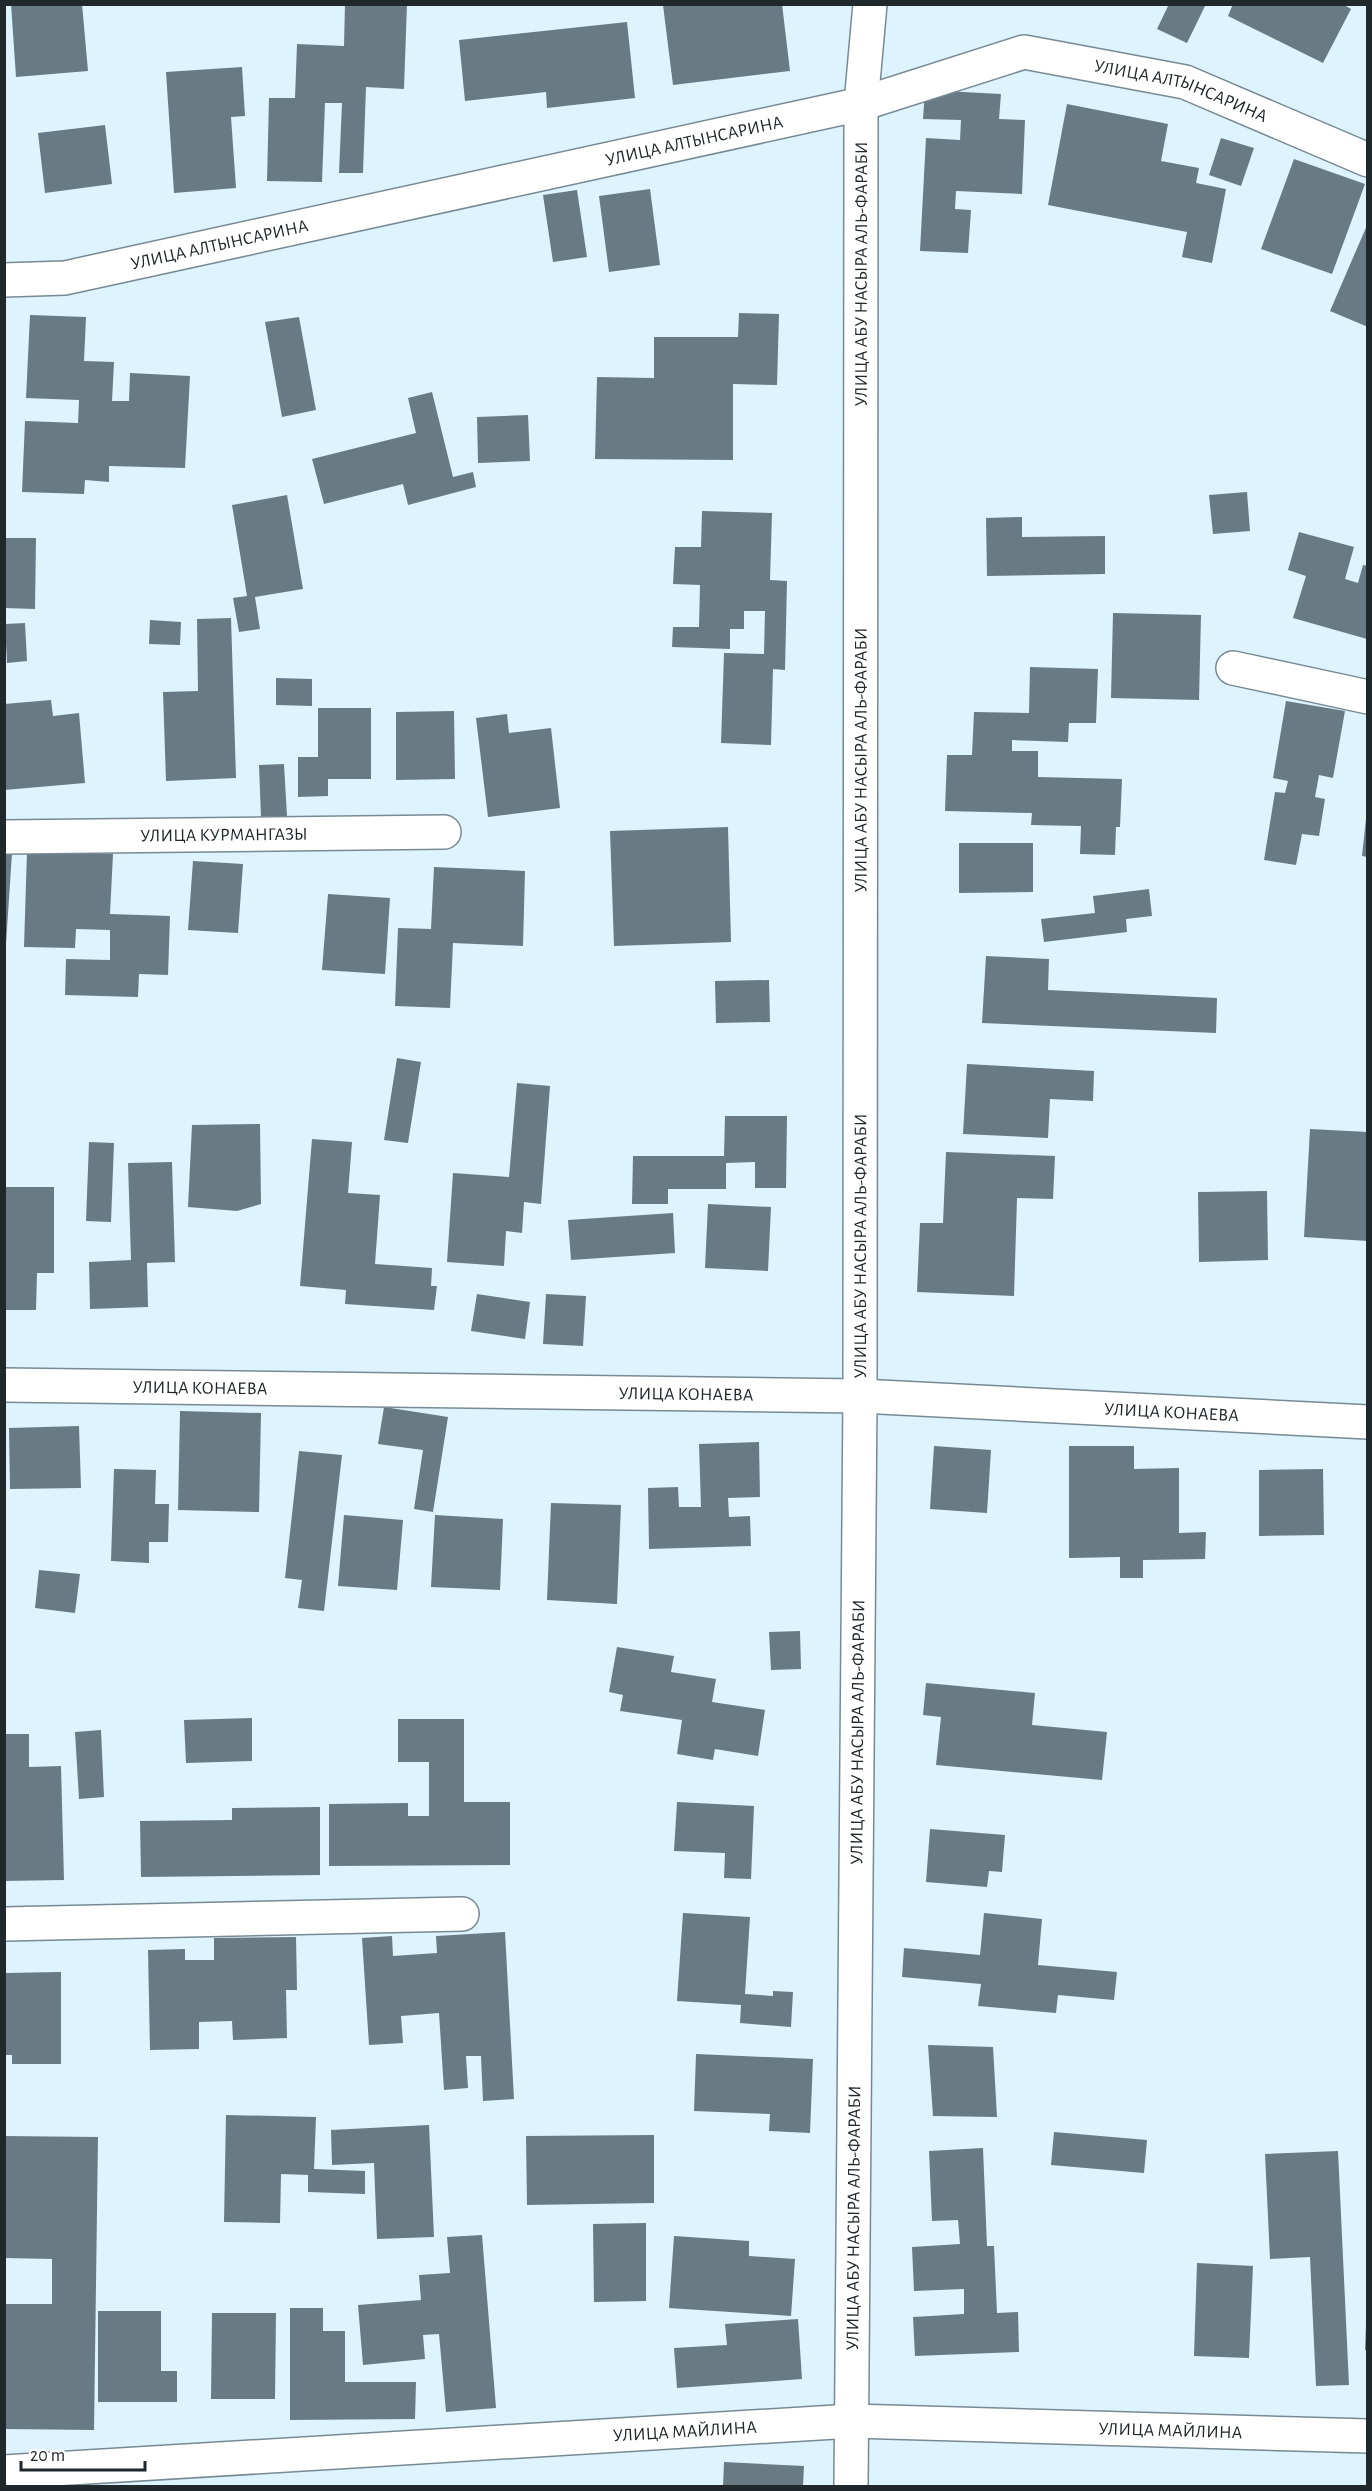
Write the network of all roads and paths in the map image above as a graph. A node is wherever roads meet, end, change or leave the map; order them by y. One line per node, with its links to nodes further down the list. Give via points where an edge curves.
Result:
1 (870, 4): 2 (street, УЛИЦА АБУ НАСЫРА АЛЬ-ФАРАБИ)
2 (861, 104): 3 (street, УЛИЦА АЛТЫНСАРИНА, via 1024,52 1185,82); 4 (street, УЛИЦА АЛТЫНСАРИНА, via 65,278); 10 (street, УЛИЦА АБУ НАСЫРА АЛЬ-ФАРАБИ)
3 (1368, 160)
4 (4, 280)
5 (1233, 668): 6 (street)
6 (1368, 697)
7 (444, 832): 8 (street, УЛИЦА КУРМАНГАЗЫ)
8 (4, 837)
9 (4, 1385): 10 (street, УЛИЦА КОНАЕВА)
10 (860, 1396): 11 (street, УЛИЦА КОНАЕВА); 14 (street, УЛИЦА АБУ НАСЫРА АЛЬ-ФАРАБИ)
11 (1368, 1422)
12 (462, 1914): 13 (street)
13 (4, 1924)
14 (852, 2421): 15 (street, УЛИЦА МАЙЛИНА); 16 (street, УЛИЦА МАЙЛИНА); 17 (street, УЛИЦА АБУ НАСЫРА АЛЬ-ФАРАБИ)
15 (1368, 2436)
16 (4, 2472)
17 (851, 2487)

